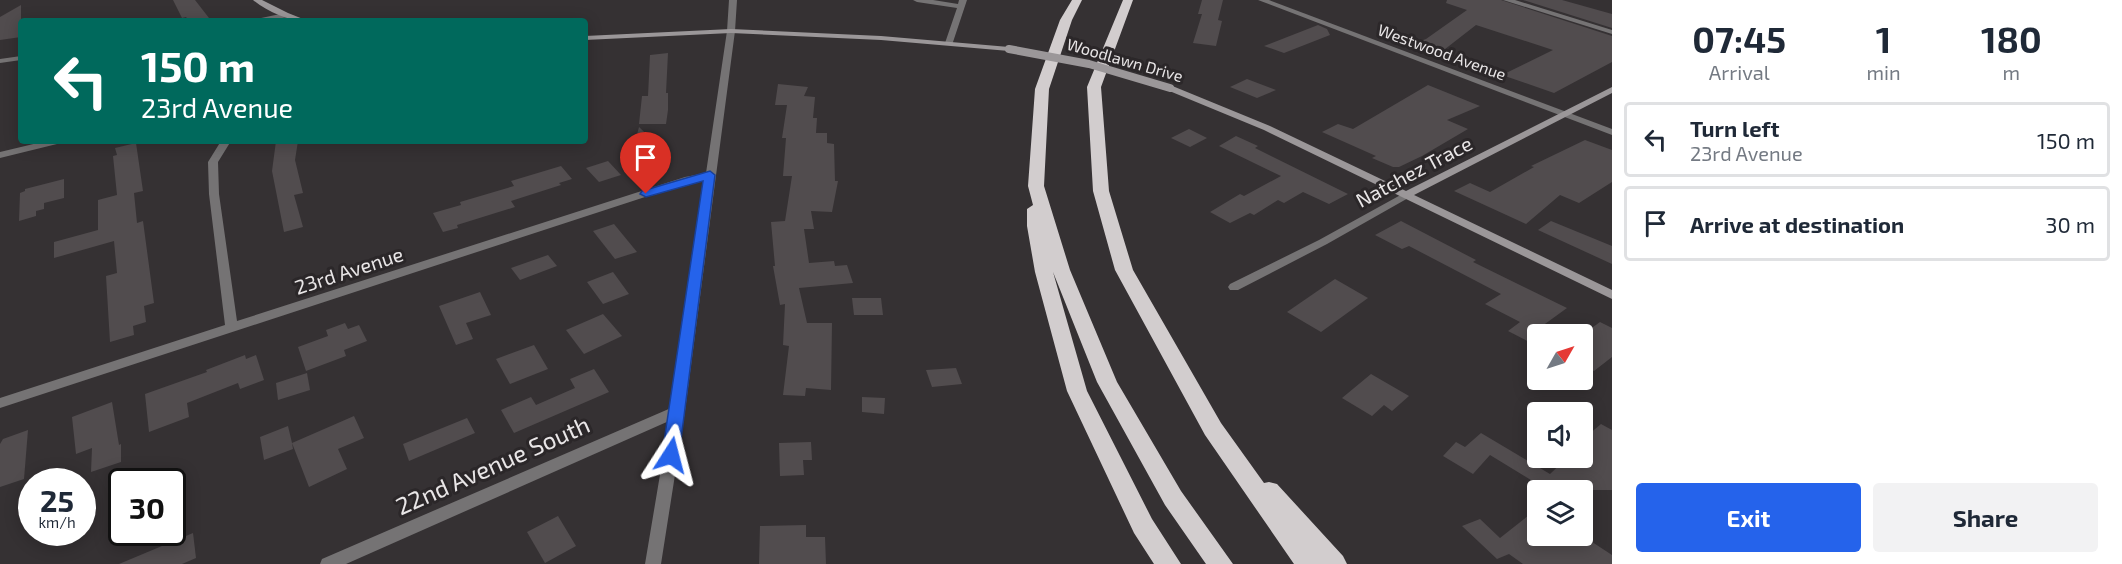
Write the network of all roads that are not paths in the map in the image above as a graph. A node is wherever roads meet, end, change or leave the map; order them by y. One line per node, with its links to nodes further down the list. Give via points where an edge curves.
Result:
1 (257, 0): 9 (main road)
2 (732, 0): 12 (street)
3 (917, 0): 8 (street)
4 (1077, 0): 25 (highway, via 1042,89)
5 (1128, 0): 32 (highway, via 1094,87 1101,191 1124,270)
6 (1262, 0): 19 (street, Westwood Avenue)
7 (1507, 0): 13 (street)
8 (961, 3): 15 (street)
9 (285, 15): 10 (street); 11 (main road)
10 (268, 18)
11 (294, 18)
12 (731, 31): 14 (main road, Woodlawn Drive); 15 (main road, Woodlawn Drive); 24 (street)
13 (1612, 32)
14 (588, 38)
15 (950, 43): 26 (main road, Woodlawn Drive, bridge, via 1089,64 1170,88 1267,128)
16 (18, 59): 17 (street)
17 (0, 62)
18 (1612, 90): 19 (main road, Natchez Trace)
19 (1567, 115): 20 (street, Westwood Avenue); 26 (main road, Natchez Trace)
20 (1612, 132)
21 (46, 144): 23 (street)
22 (224, 144): 29 (street, via 213,162 214,194)
23 (0, 155)
24 (710, 175): 29 (street, 23rd Avenue); 31 (street)
25 (1036, 186): 35 (highway, via 1035,226 1044,272 1077,391 1143,526); 36 (highway, via 1061,270 1107,382 1173,498)
26 (1406, 195): 27 (street, Natchez Trace); 28 (main road, Woodlawn Drive)
27 (1234, 287)
28 (1612, 295)
29 (232, 329): 30 (street, 23rd Avenue)
30 (0, 403)
31 (678, 411): 33 (street, 22nd Avenue South); 34 (street)
32 (1213, 429): 37 (highway); 38 (highway)
33 (327, 564)
34 (653, 564)
35 (1168, 564)
36 (1220, 564)
37 (1308, 564)
38 (1334, 564)

